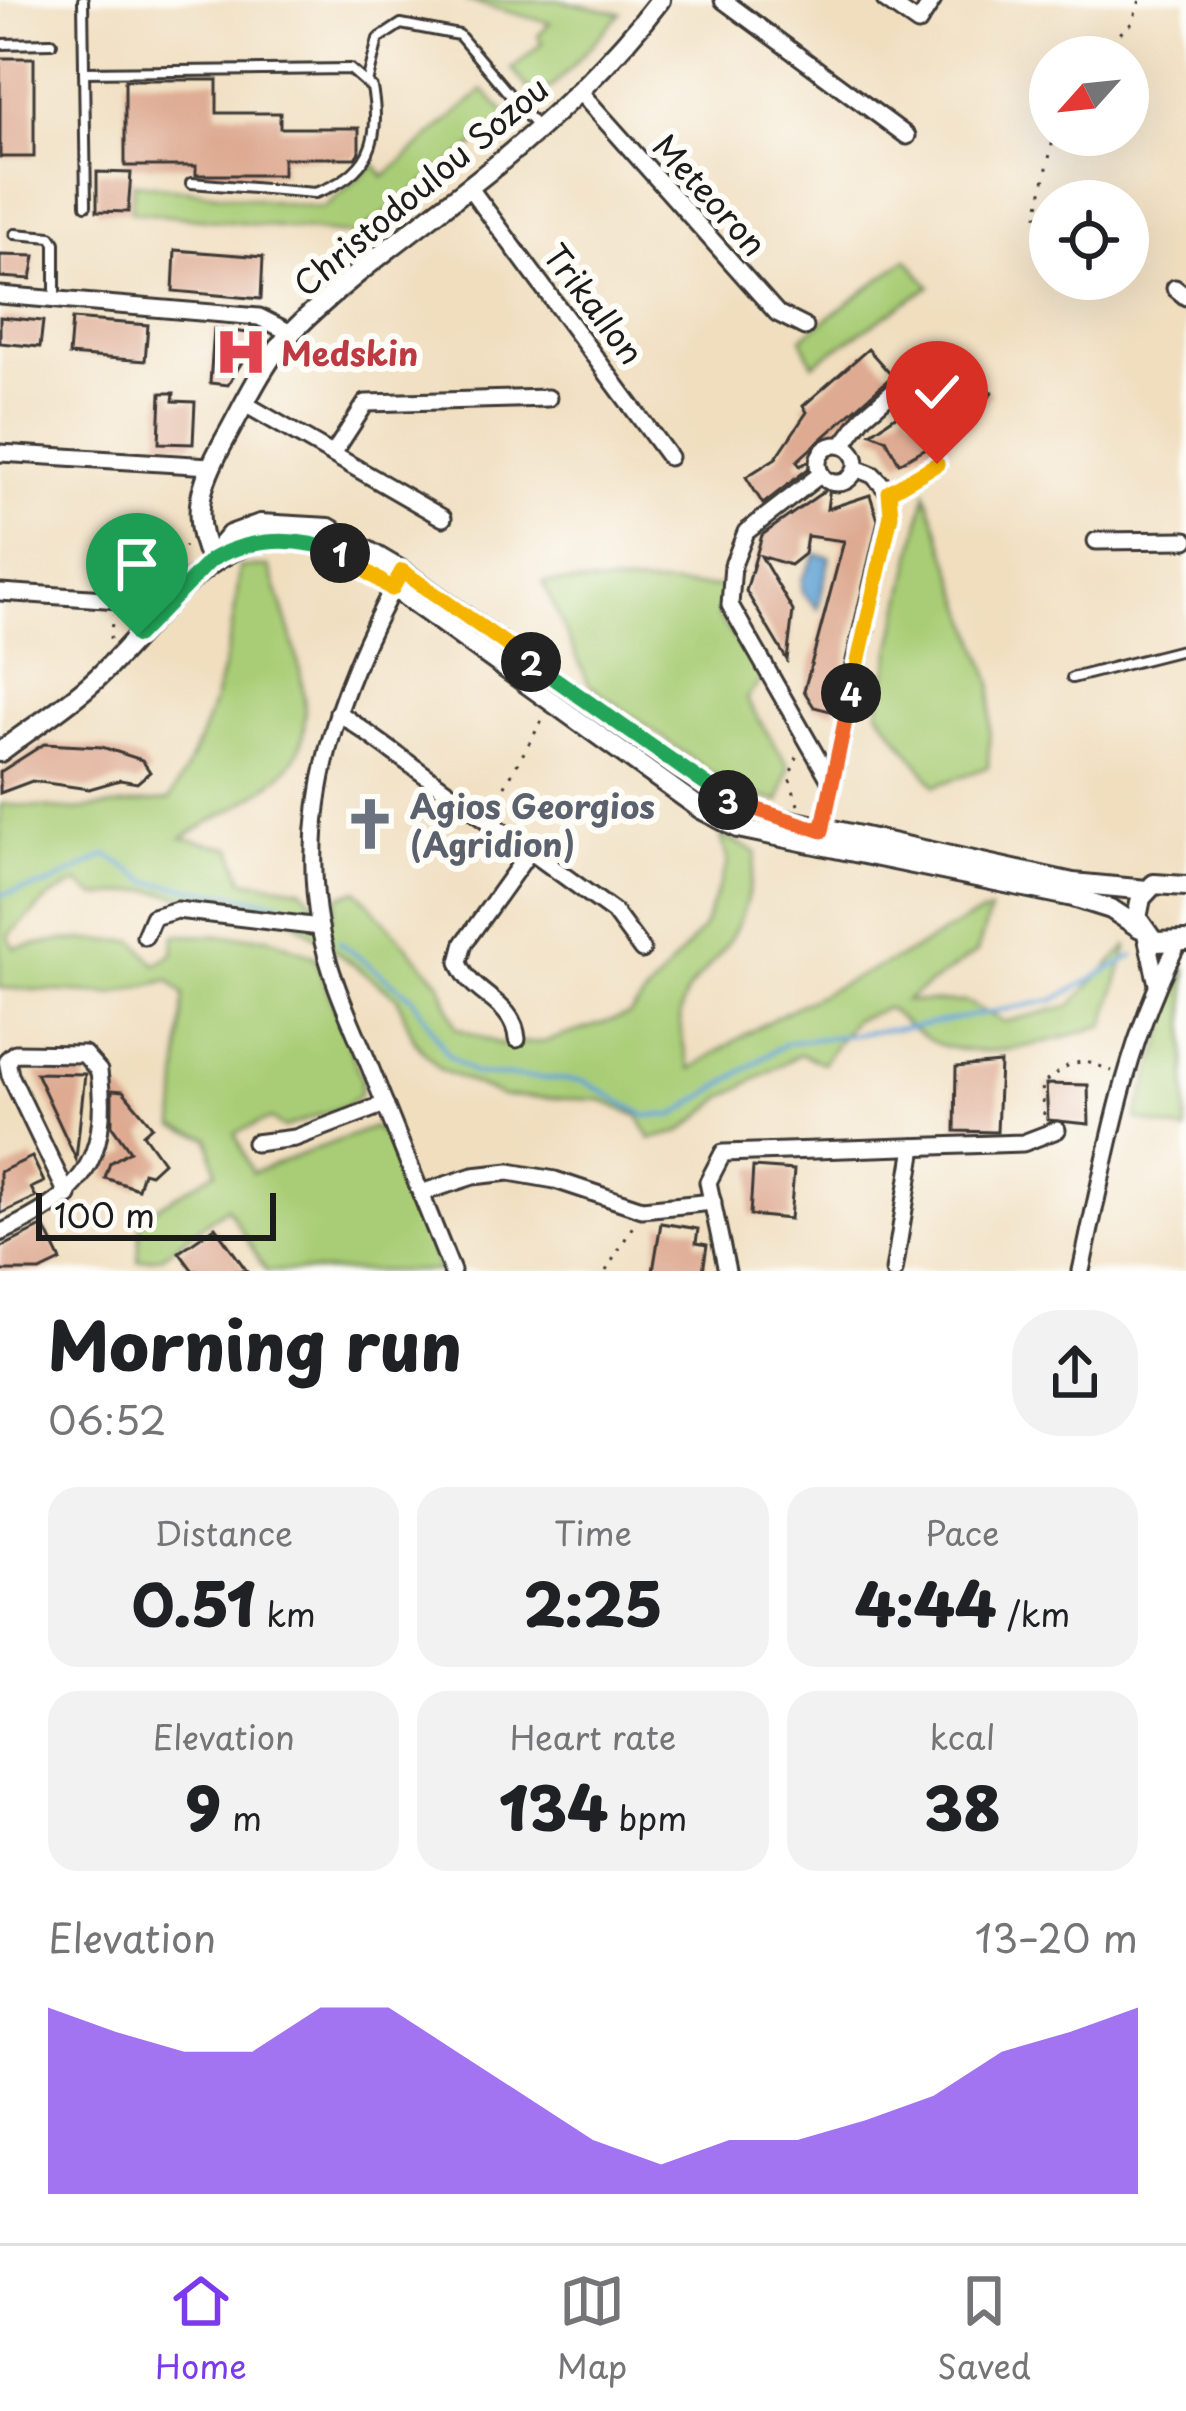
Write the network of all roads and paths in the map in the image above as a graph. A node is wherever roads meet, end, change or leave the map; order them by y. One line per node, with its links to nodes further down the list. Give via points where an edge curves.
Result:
1 (83, 0): 10 (lane)
2 (660, 0): 12 (street, Christodoulou Sozou)
3 (723, 0): 14 (street)
4 (885, 0): 5 (street, via 918,23)
5 (933, 0)
6 (1140, 0): 7 (path)
7 (1120, 36)
8 (52, 43): 9 (lane)
9 (0, 44)
10 (84, 73): 11 (lane, via 350,69); 17 (lane)
11 (368, 81): 13 (lane, via 378,39 401,24 459,35); 15 (lane, via 375,146 367,162 330,188)
12 (578, 90): 13 (street, Christodoulou Sozou); 21 (street, Meteoron, via 777,313)
13 (538, 128): 16 (street, Christodoulou Sozou)
14 (907, 136)
15 (191, 183)
16 (469, 187): 22 (street, Christodoulou Sozou); 29 (street, Trikallon)
17 (86, 205)
18 (16, 234): 20 (lane, via 56,243)
19 (0, 296): 20 (street)
20 (55, 300): 22 (street, via 259,317)
21 (805, 327)
22 (290, 333): 25 (street, Christodoulou Sozou)
23 (900, 385): 26 (street)
24 (548, 398): 28 (street, via 366,404)
25 (245, 404): 28 (street); 31 (street, Christodoulou Sozou)
26 (842, 446): 32 (street); 33 (street, via 821,455)
27 (0, 453): 31 (street)
28 (333, 454): 35 (street)
29 (669, 457)
30 (937, 464): 34 (street)
31 (210, 466): 39 (street, Christodoulou Sozou, via 197,533)
32 (856, 468): 33 (street, via 844,482); 34 (street)
33 (821, 474): 50 (street, via 746,532 730,589 742,634)
34 (889, 492): 52 (street, via 891,515)
35 (443, 518)
36 (188, 531): 41 (path, via 173,565)
37 (1186, 540): 38 (street)
38 (1096, 541)
39 (211, 560): 40 (street, via 267,541 316,545); 44 (street)
40 (397, 580): 48 (street); 49 (street); 55 (street, via 718,794)
41 (144, 590)
42 (0, 592): 43 (street)
43 (118, 600): 44 (street); 45 (path)
44 (165, 603): 51 (street, via 95,680)
45 (107, 643)
46 (1186, 649): 47 (lane)
47 (1072, 678)
48 (553, 702): 54 (path); 55 (street, via 738,828)
49 (338, 712): 54 (street); 59 (street, via 315,829)
50 (809, 745): 52 (street); 53 (path, via 789,777)
51 (0, 752)
52 (831, 782): 55 (street)
53 (801, 812)
54 (486, 819): 56 (street)
55 (820, 839): 58 (street); 60 (street, via 1073,897 1112,909)
56 (530, 851): 63 (street, via 614,912); 65 (street, via 464,943 459,962 510,1014)
57 (1186, 886): 58 (street, via 1163,881)
58 (1147, 890): 60 (street, via 1137,908)
59 (320, 928): 61 (street, via 177,910 153,917); 68 (street)
60 (1143, 932): 62 (street); 64 (street)
61 (145, 936)
62 (1182, 943): 64 (street)
63 (642, 950)
64 (1157, 984): 67 (street)
65 (517, 1039)
66 (4, 1053): 73 (street); 73 (street, via 84,1054 96,1063 93,1158)
67 (1125, 1077): 69 (path, via 1087,1061 1052,1073 1042,1084); 81 (street)
68 (385, 1103): 70 (street, via 295,1138); 72 (street)
69 (1052, 1133): 71 (street, via 1023,1143)
70 (255, 1143)
71 (914, 1147): 74 (street, via 731,1150 710,1173); 80 (street)
72 (422, 1193): 74 (street, via 509,1172 642,1209); 77 (street)
73 (68, 1196): 76 (street)
74 (713, 1202): 79 (street)
75 (637, 1220): 78 (path)
76 (0, 1233)
77 (452, 1271)
78 (606, 1271)
79 (727, 1271)
80 (894, 1271)
81 (1081, 1271)

